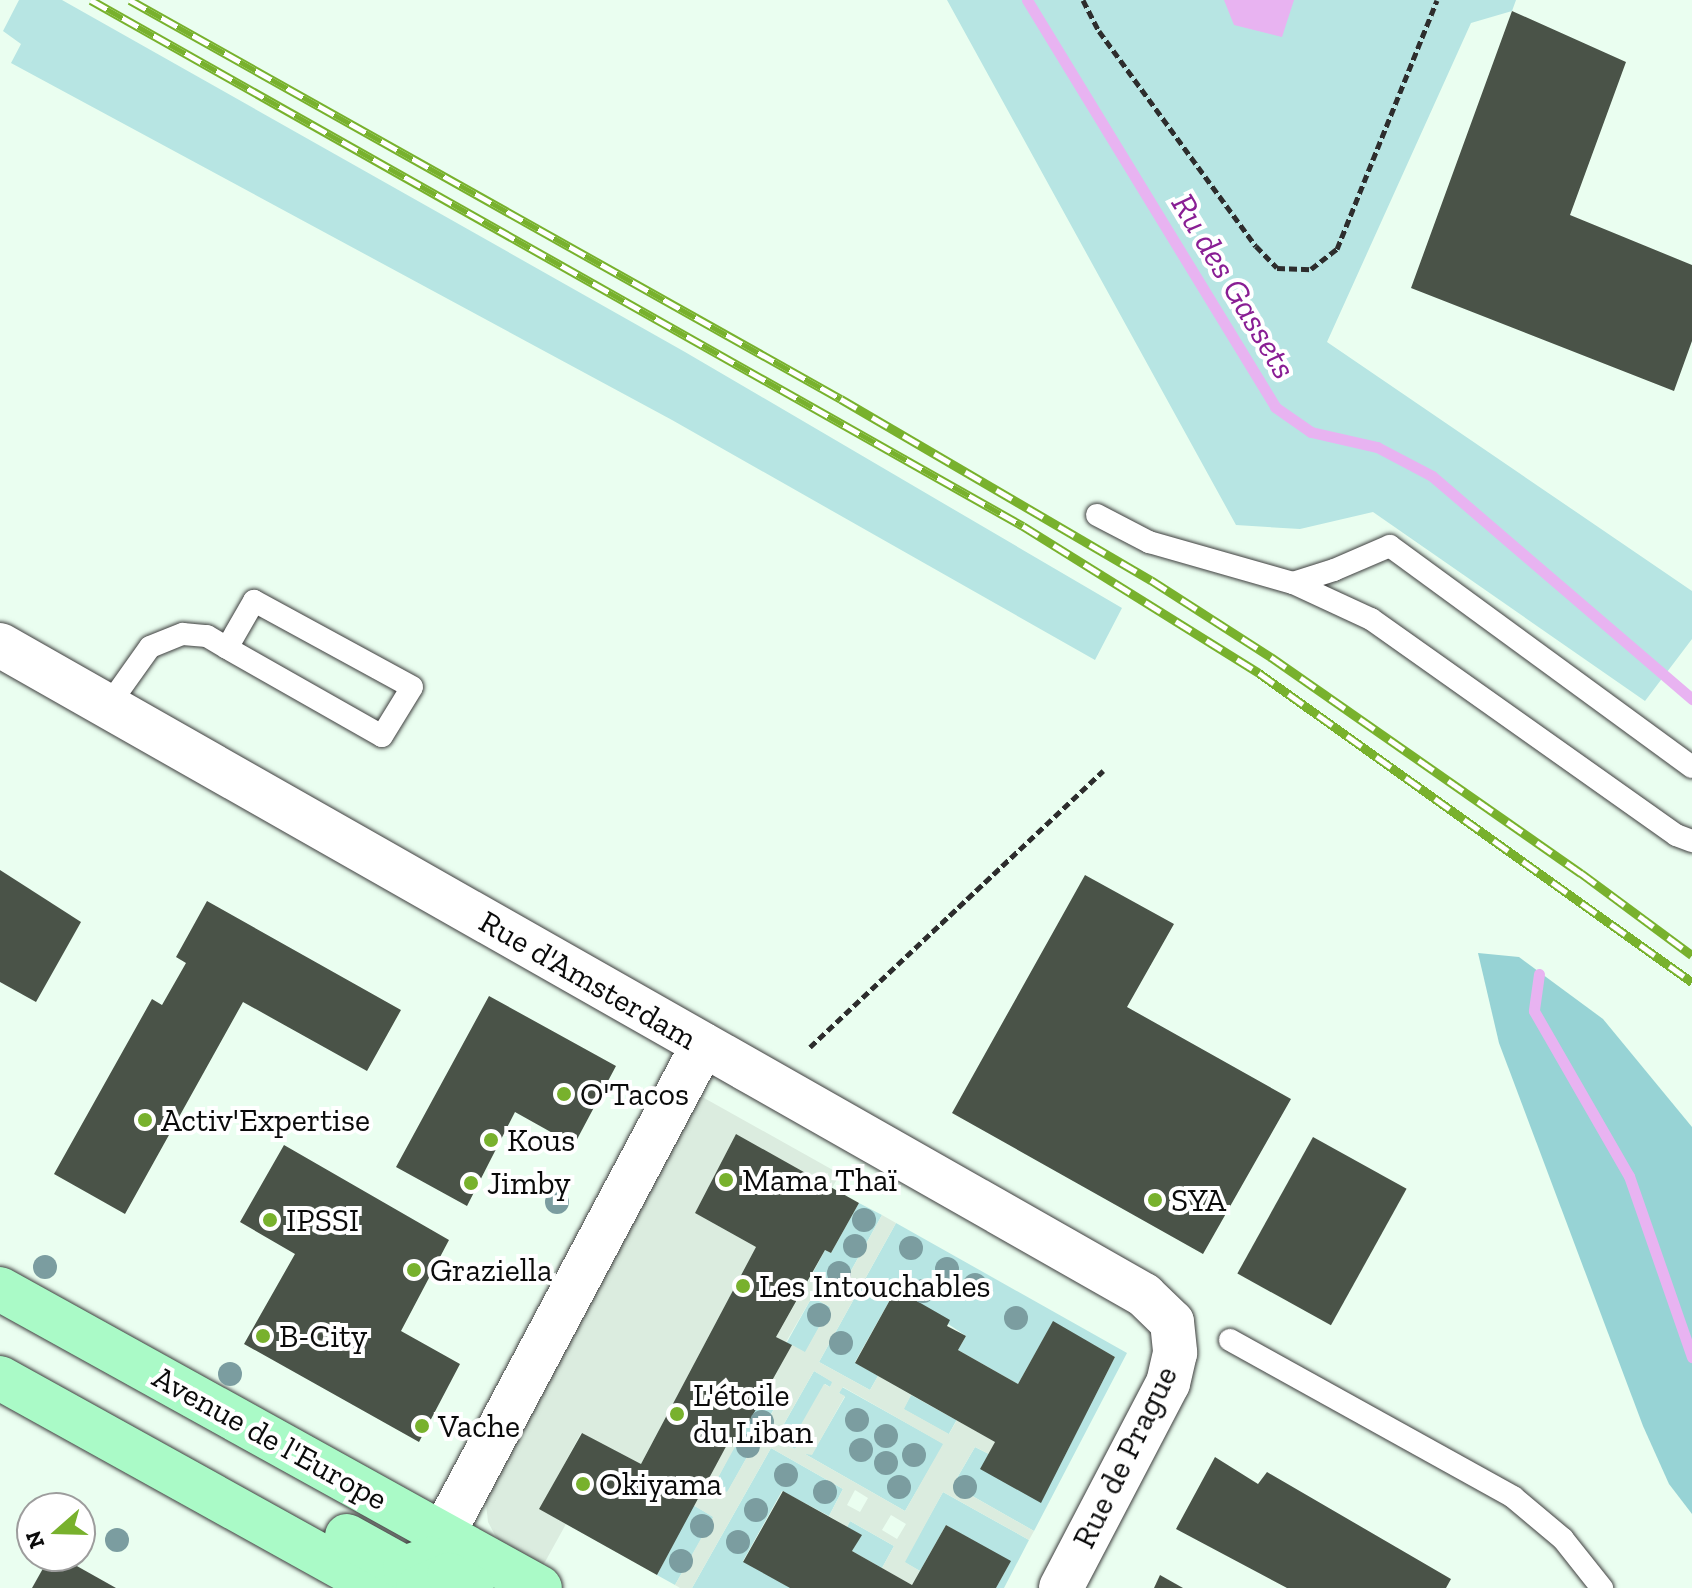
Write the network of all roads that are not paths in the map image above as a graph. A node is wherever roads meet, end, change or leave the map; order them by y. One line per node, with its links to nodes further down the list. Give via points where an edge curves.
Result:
1 (1097, 515): 2 (lane, via 1149,542)
2 (1293, 583): 6 (lane, via 1390,546); 7 (lane, via 1371,619 1676,835)
3 (0, 645): 5 (street, Rue d'Amsterdam)
4 (227, 648): 4 (lane, via 382,736 412,687 254,601); 5 (lane, via 207,636 183,634 150,647)
5 (108, 706): 8 (street, Rue d'Amsterdam)
6 (1692, 767)
7 (1692, 841)
8 (703, 1045): 10 (street, Rue d'Amsterdam, via 1144,1295); 14 (street)
9 (0, 1289): 14 (main road, Avenue de l'Europe)
10 (1172, 1322): 18 (street, Rue de Prague, via 1175,1353 1168,1383)
11 (1230, 1340): 19 (lane, via 1513,1497 1563,1539)
12 (0, 1378): 13 (main road)
13 (58, 1411): 14 (main road, via 113,1406 405,1568); 15 (main road)
14 (430, 1560): 16 (main road); 17 (main road, Avenue de l'Europe)
15 (379, 1588)
16 (472, 1588)
17 (540, 1588)
18 (1061, 1588)
19 (1602, 1588)

